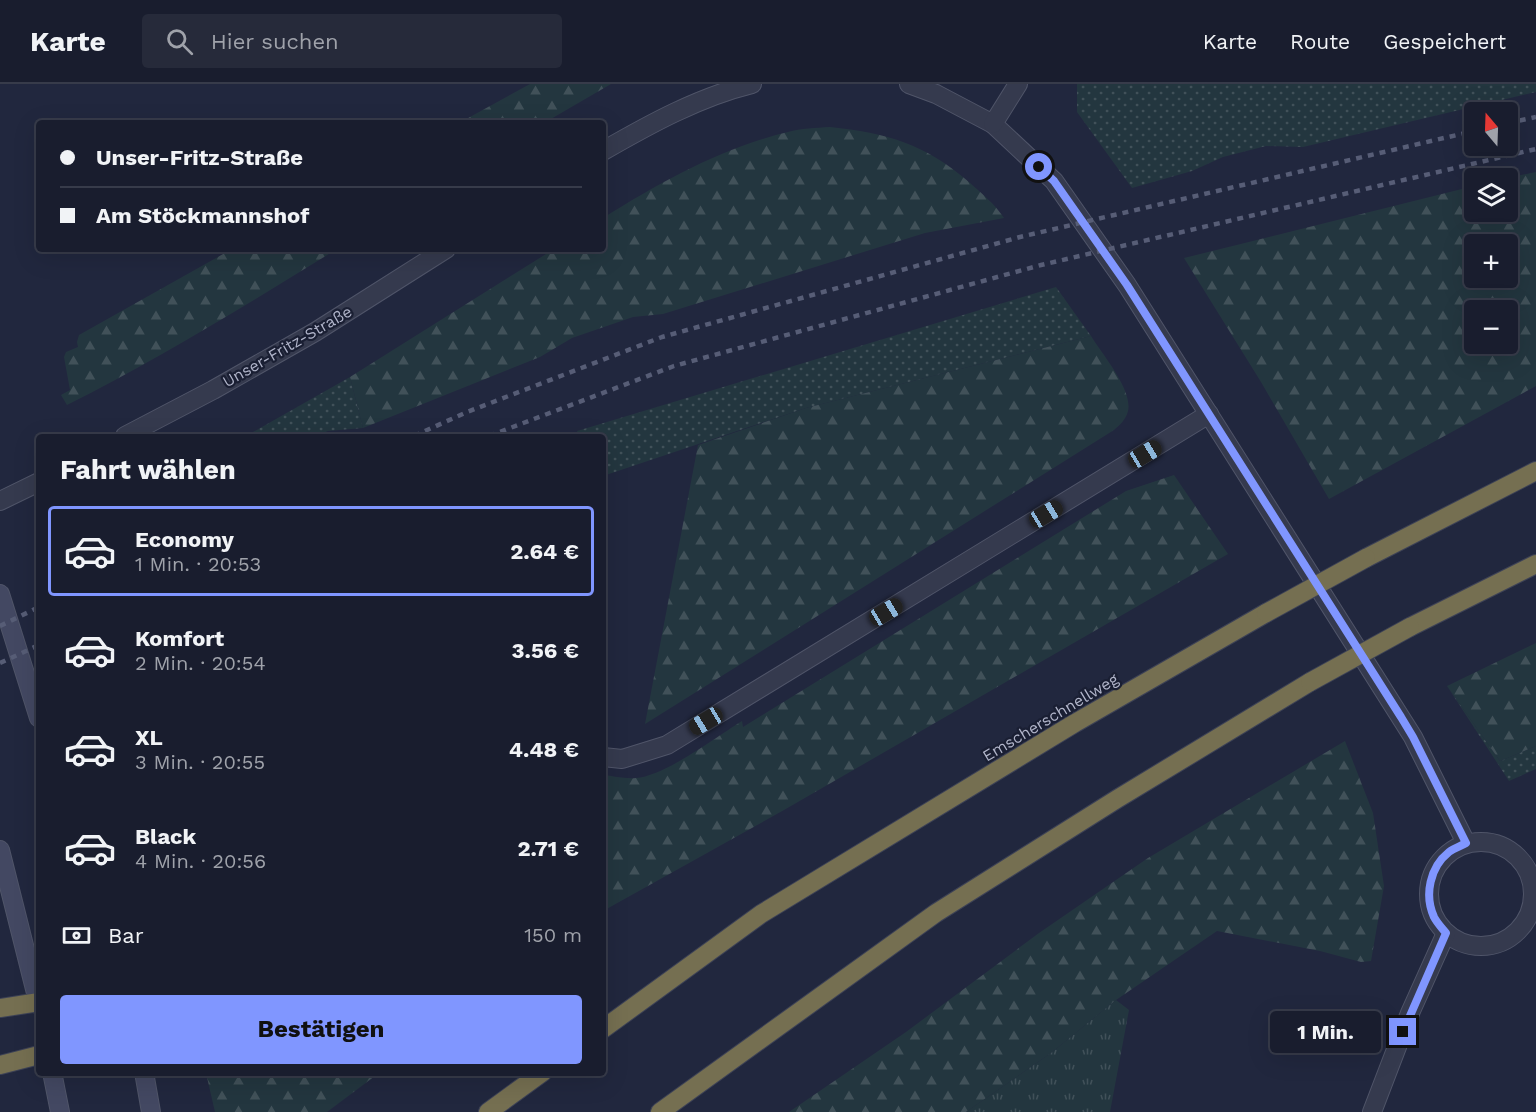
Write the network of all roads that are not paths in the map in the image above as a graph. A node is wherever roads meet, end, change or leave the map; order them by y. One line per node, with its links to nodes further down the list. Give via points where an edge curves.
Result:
1 (752, 84): 5 (street, via 662,118)
2 (909, 84): 4 (street)
3 (1018, 84): 4 (street)
4 (993, 124): 7 (street, via 1054,181 1127,285)
5 (606, 150)
6 (441, 252): 8 (street, Unser-Fritz-Straße, via 315,332)
7 (1209, 414): 15 (street, via 667,745 622,759); 16 (street, via 1413,737)
8 (129, 434)
9 (1536, 471): 23 (highway, Emscherschnellweg, bridge, via 1366,558 1075,723 761,914)
10 (32, 485): 11 (street)
11 (0, 501)
12 (1536, 564): 32 (highway, bridge, via 1310,682 1107,805 936,913)
13 (0, 594): 14 (main road)
14 (36, 708)
15 (606, 758)
16 (1466, 843): 18 (street, via 1500,844 1515,852 1532,881); 19 (street, via 1443,858 1430,882 1429,901 1435,919)
17 (0, 850): 20 (main road)
18 (1533, 915): 19 (street, via 1509,939 1493,945 1460,942)
19 (1446, 933): 33 (street)
20 (36, 991)
21 (36, 1003): 22 (highway)
22 (0, 1008)
23 (606, 1027)
24 (36, 1055): 25 (highway)
25 (0, 1065)
26 (53, 1076): 29 (main road)
27 (145, 1076): 30 (main road)
28 (538, 1076): 31 (highway)
29 (60, 1112)
30 (151, 1112)
31 (488, 1112)
32 (660, 1112)
33 (1372, 1112)

